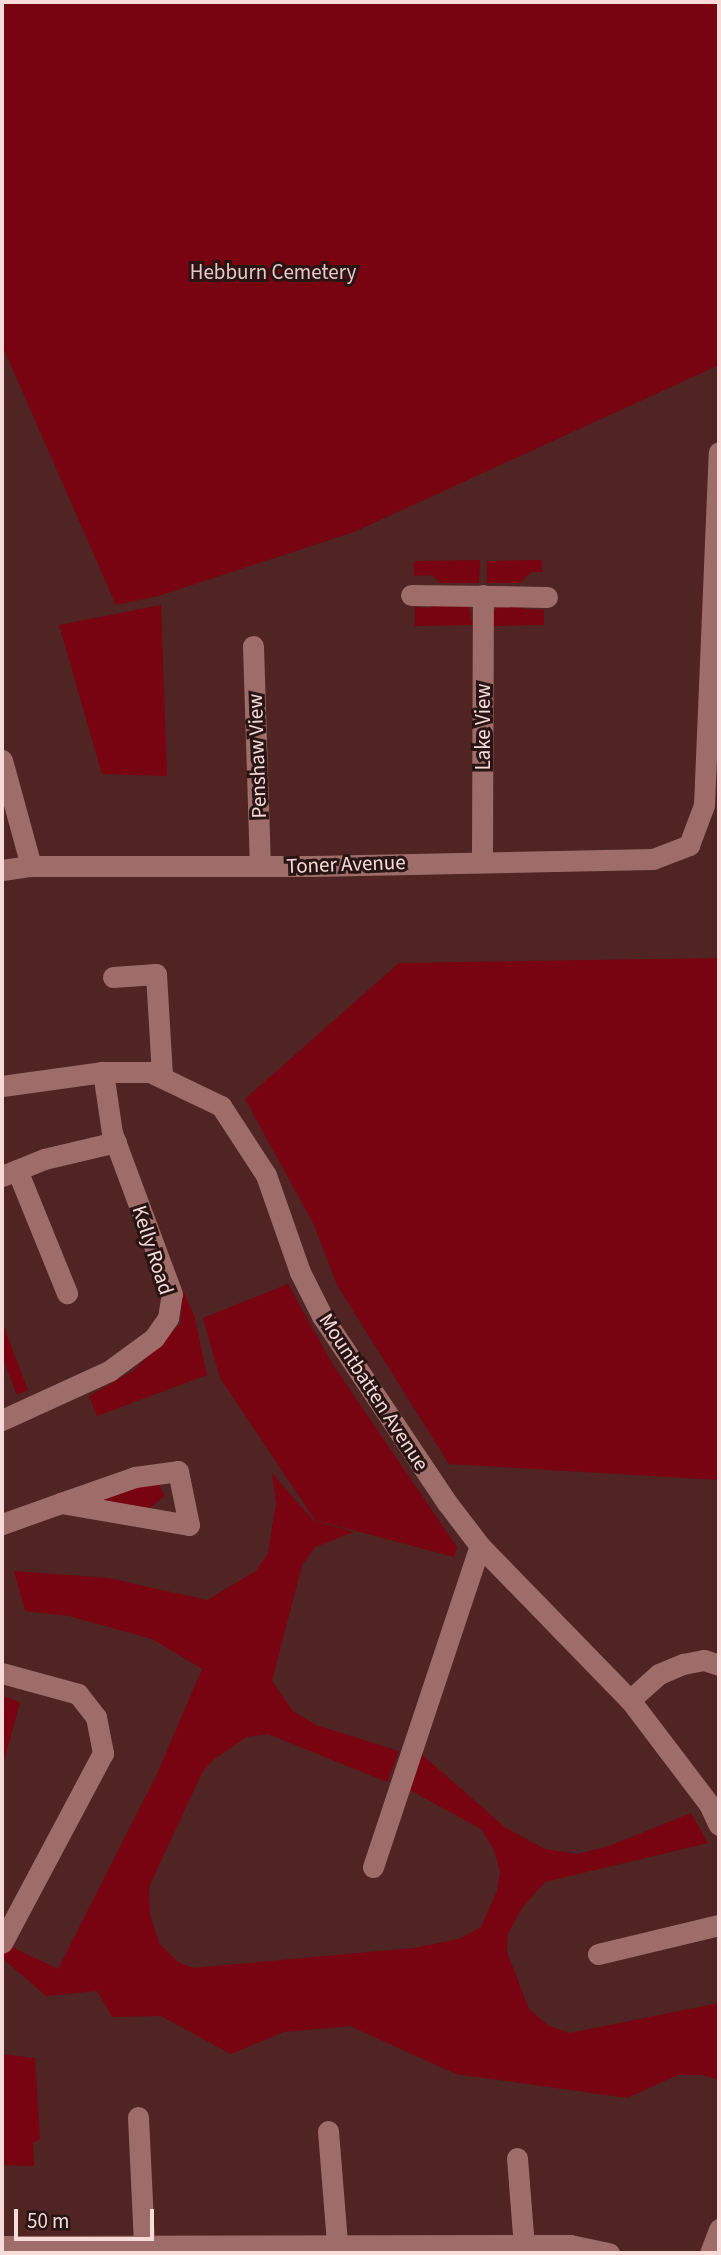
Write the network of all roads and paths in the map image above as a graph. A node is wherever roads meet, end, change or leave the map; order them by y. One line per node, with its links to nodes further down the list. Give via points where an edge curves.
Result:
1 (719, 452): 7 (street, Toner Avenue, via 704,805 689,845 653,859)
2 (411, 595): 3 (street)
3 (483, 595): 4 (street); 7 (street, Lake View)
4 (547, 597)
5 (253, 646): 9 (street, Penshaw View)
6 (2, 760): 8 (street)
7 (482, 859): 9 (street, Toner Avenue)
8 (31, 866): 9 (street, Toner Avenue); 10 (street, Toner Avenue)
9 (260, 866)
10 (2, 870)
11 (113, 977): 13 (street, via 156,974)
12 (103, 1072): 13 (street, Mountbatten Avenue); 14 (street, Mountbatten Avenue); 15 (street, Kelly Road)
13 (162, 1076): 21 (street, Mountbatten Avenue, via 221,1106 245,1138 265,1175 300,1272 322,1315)
14 (2, 1086)
15 (116, 1142): 16 (street); 18 (street, Kelly Road, via 172,1294 169,1318 154,1338 109,1371)
16 (10, 1173): 17 (street)
17 (66, 1293)
18 (2, 1420)
19 (61, 1503): 19 (street, via 135,1477 178,1471 189,1525); 20 (street)
20 (2, 1524)
21 (480, 1546): 24 (street, Mountbatten Avenue); 26 (street)
22 (719, 1665): 24 (street, via 704,1660 683,1664 659,1674)
23 (2, 1673): 28 (street, via 78,1694 96,1717 103,1753)
24 (630, 1700): 25 (street, Mountbatten Avenue, via 709,1804)
25 (719, 1825)
26 (373, 1867)
27 (719, 1925): 29 (street)
28 (2, 1943)
29 (598, 1954)
30 (138, 2117): 35 (street)
31 (328, 2131): 34 (street)
32 (517, 2158): 37 (street)
33 (719, 2229): 39 (street)
34 (337, 2244): 35 (street); 37 (street)
35 (144, 2245): 36 (street)
36 (2, 2246)
37 (518, 2248): 38 (street, via 570,2245)
38 (609, 2253)
39 (710, 2253)

